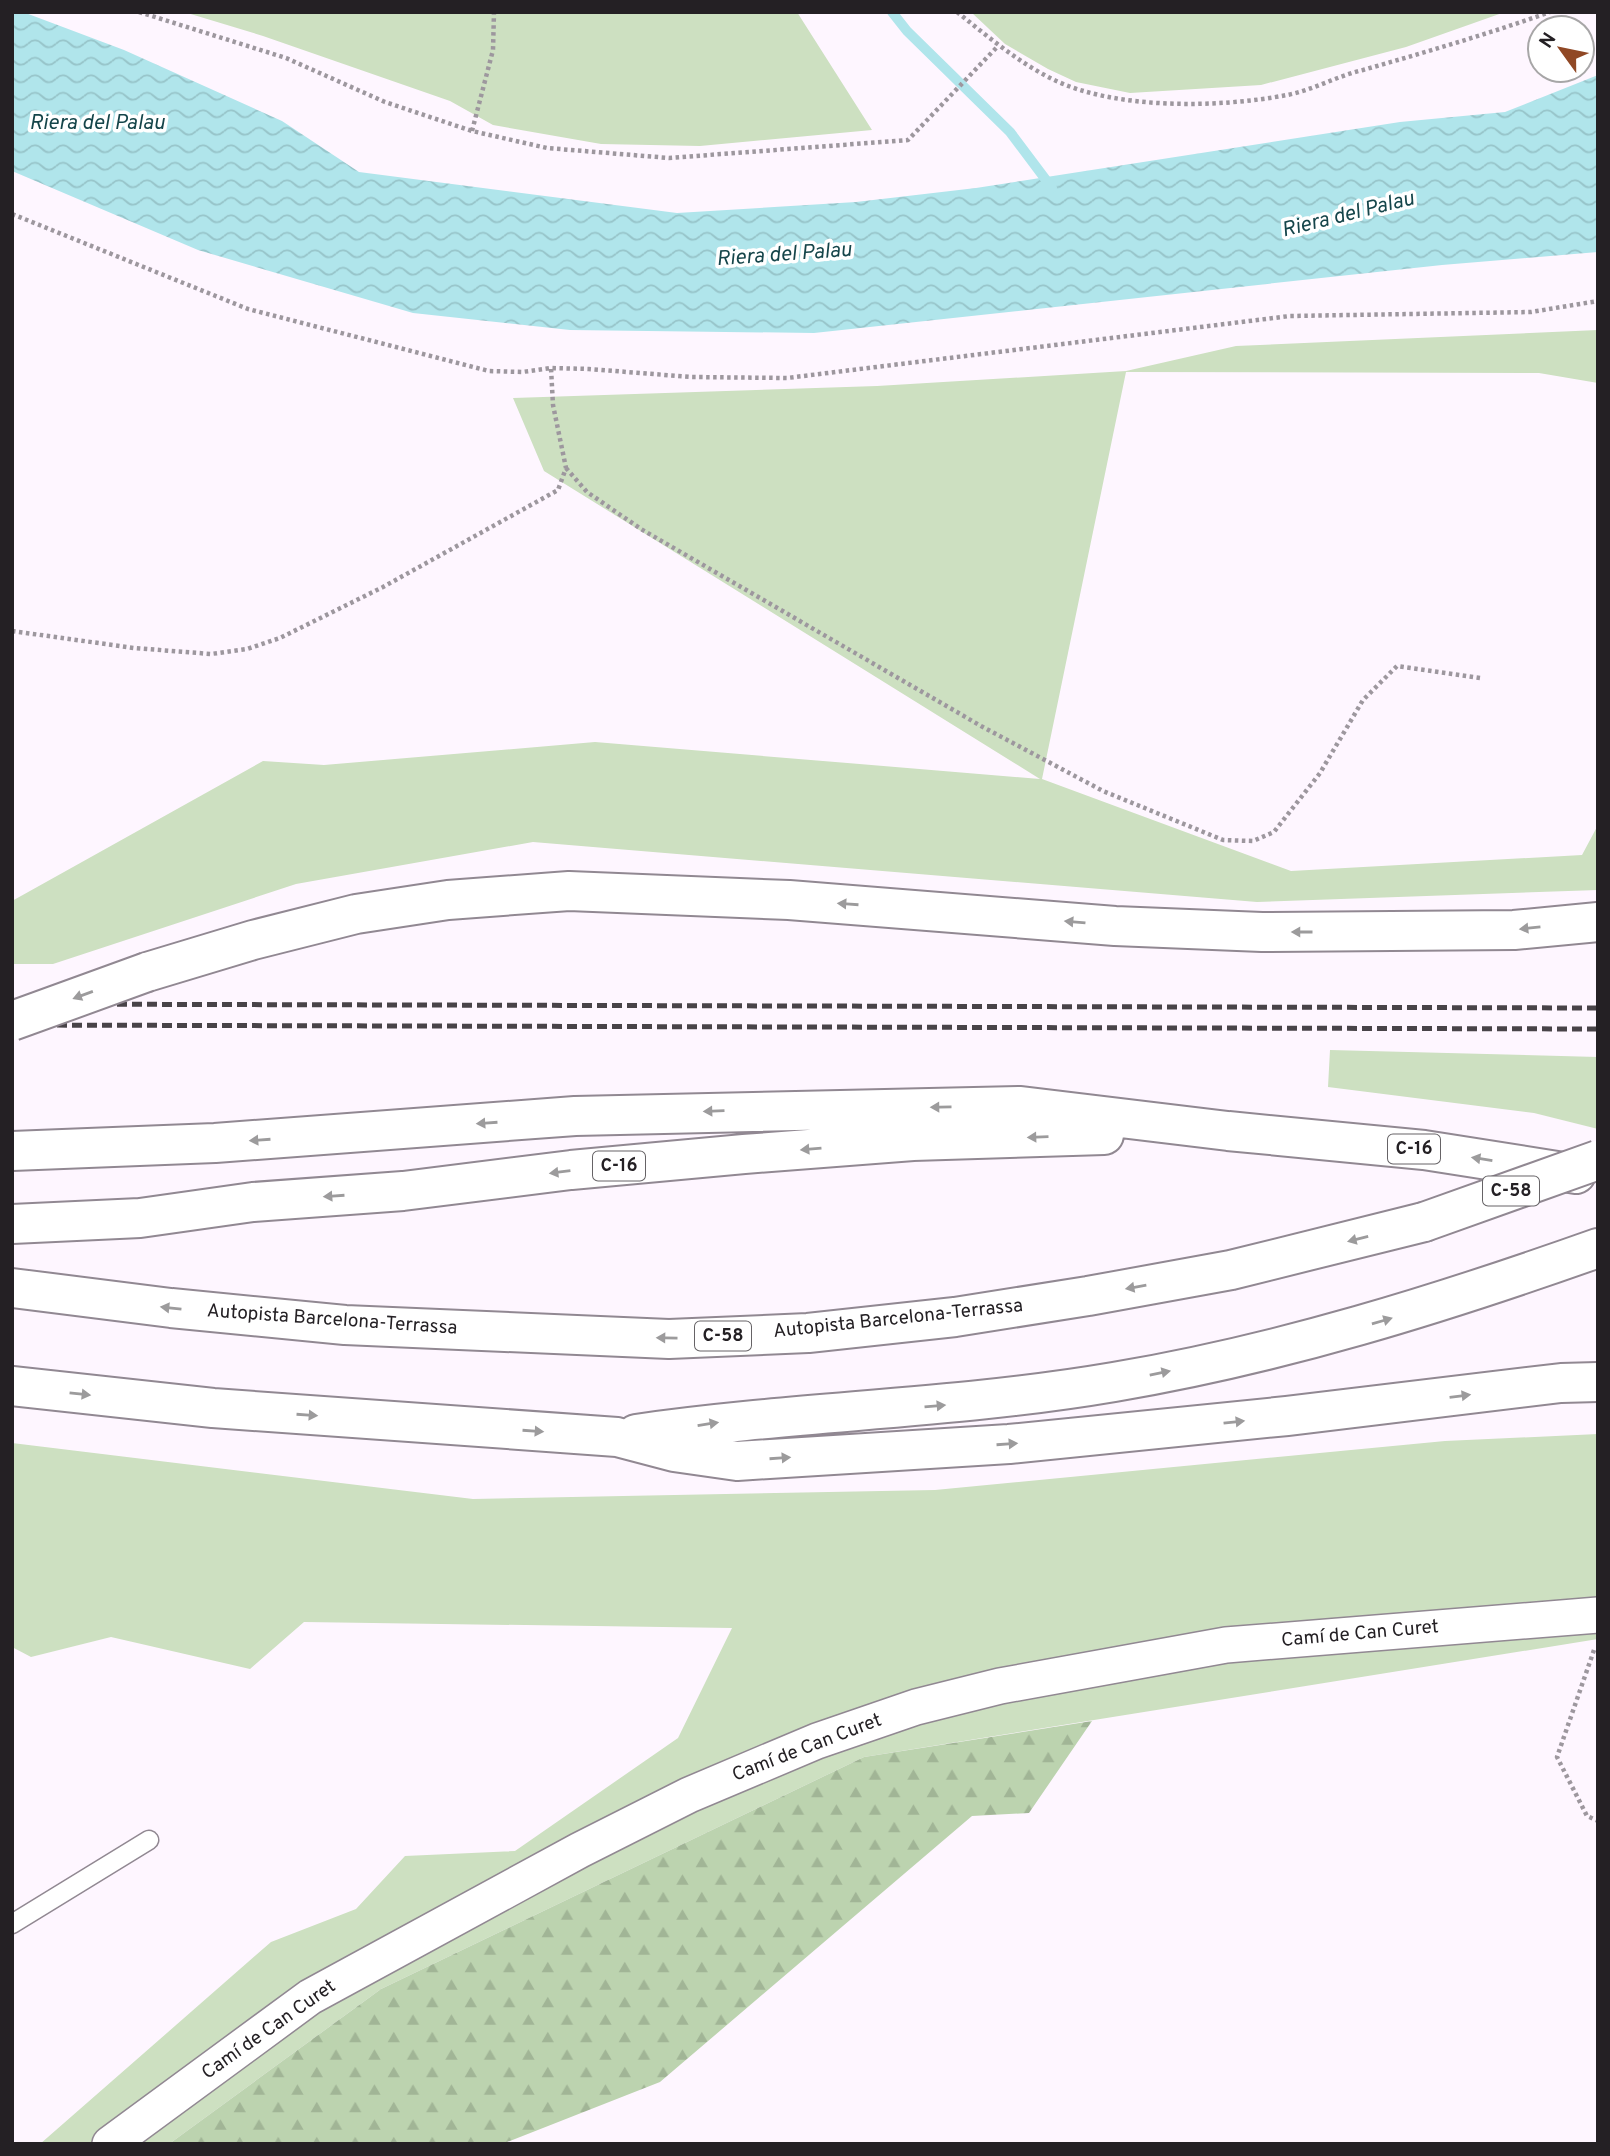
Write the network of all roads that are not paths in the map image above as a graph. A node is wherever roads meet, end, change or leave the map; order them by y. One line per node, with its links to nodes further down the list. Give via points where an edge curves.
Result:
1 (1598, 922): 2 (highway, one-way to 2, bridge, via 1514,930 1262,932 569,891 449,900 356,914 147,972)
2 (12, 1021)
3 (1228, 1132): 4 (highway, one-way to 4, via 1021,1106 794,1109 575,1116 215,1143); 6 (highway, C-16, one-way to 3, via 1424,1150); 7 (highway, C-16, one-way to 7, via 913,1141 570,1170 140,1218)
4 (12, 1151)
5 (1598, 1160): 9 (highway, Autopista Barcelona-Terrassa / C-58, one-way to 9, bridge, via 1424,1222 1231,1270 955,1317 794,1333 669,1339 345,1325)
6 (1598, 1177)
7 (12, 1224)
8 (1598, 1248): 12 (highway, one-way to 8, via 734,1420 944,1405 1115,1382 1382,1321)
9 (12, 1288)
10 (1598, 1382): 12 (highway, one-way to 10, via 674,1452 737,1461 1009,1444)
11 (12, 1386): 12 (highway, one-way to 12, via 213,1408)
12 (617, 1437)
13 (1598, 1615): 16 (street, Camí de Can Curet, via 1226,1645 1000,1686 916,1707 817,1741 689,1795 310,1997)
14 (149, 1840): 15 (lane)
15 (12, 1924)
16 (110, 2144)

